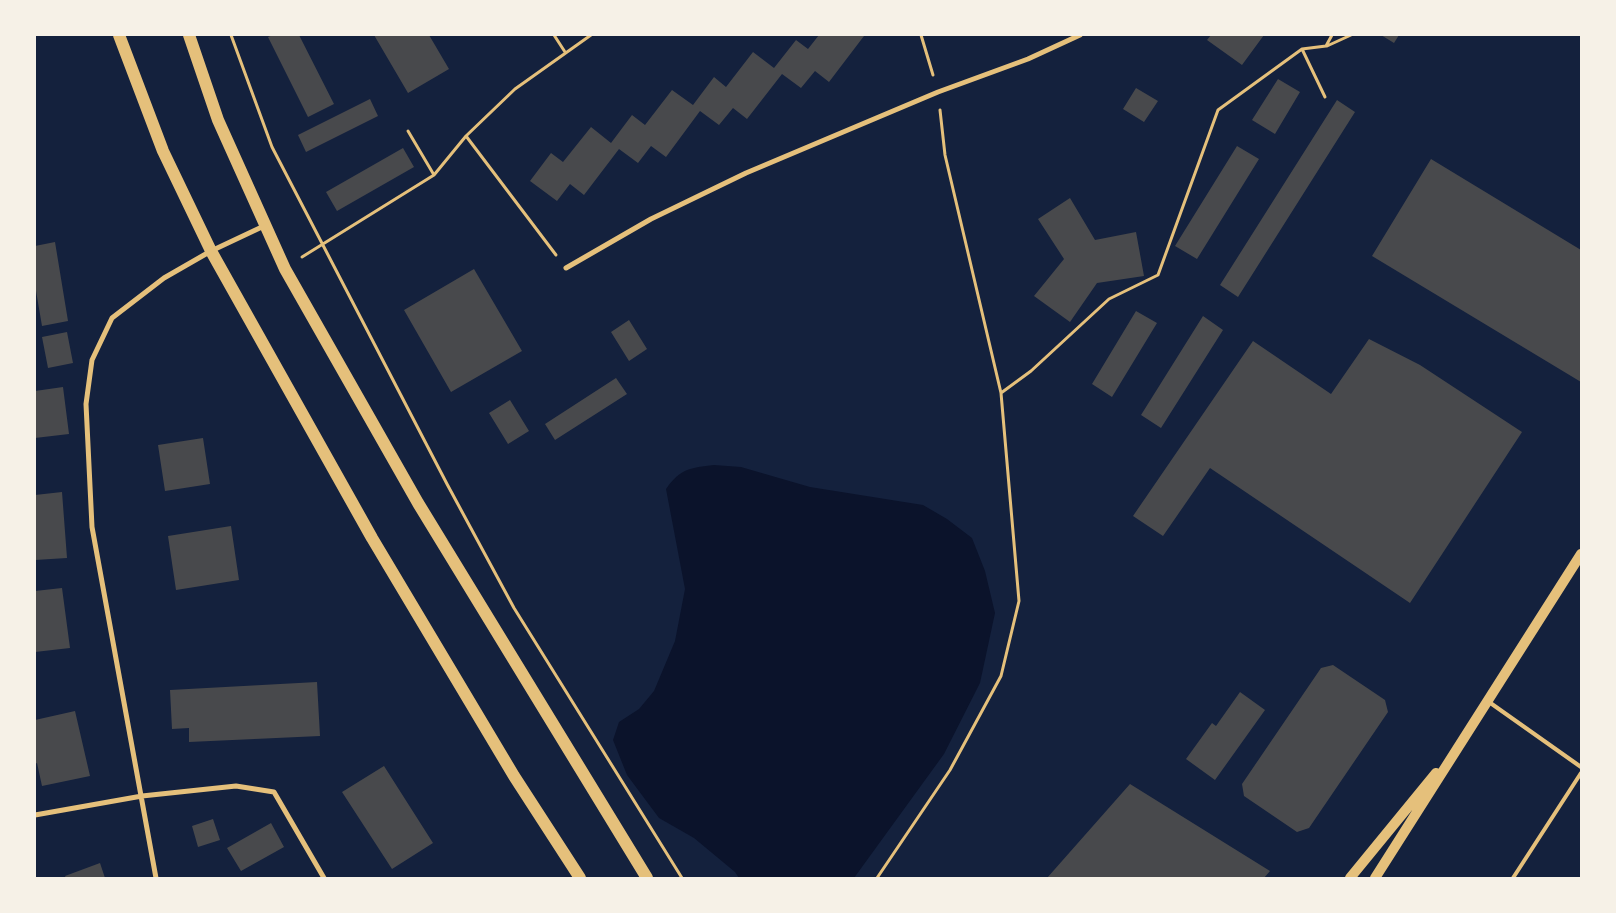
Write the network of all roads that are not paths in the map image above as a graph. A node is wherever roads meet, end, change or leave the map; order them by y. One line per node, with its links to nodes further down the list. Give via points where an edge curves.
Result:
1 (119, 35): 5 (main road, via 163,151)
2 (189, 35): 4 (main road, via 218,120)
3 (1080, 35): 6 (street, via 746,173 651,219)
4 (264, 226): 5 (street); 17 (main road, via 285,269 418,503)
5 (211, 251): 12 (street, via 164,278 112,318 92,360 86,404 92,527); 16 (main road, via 372,538 514,776)
6 (566, 268)
7 (1581, 554): 8 (main road)
8 (1489, 702): 9 (main road); 10 (lane)
9 (1466, 735): 18 (main road); 19 (main road)
10 (1581, 767)
11 (1581, 773): 20 (lane)
12 (142, 796): 13 (street); 14 (street); 15 (street, via 236,786 274,792)
13 (35, 815)
14 (156, 878)
15 (324, 878)
16 (580, 878)
17 (647, 878)
18 (1350, 878)
19 (1374, 878)
20 (1513, 878)

